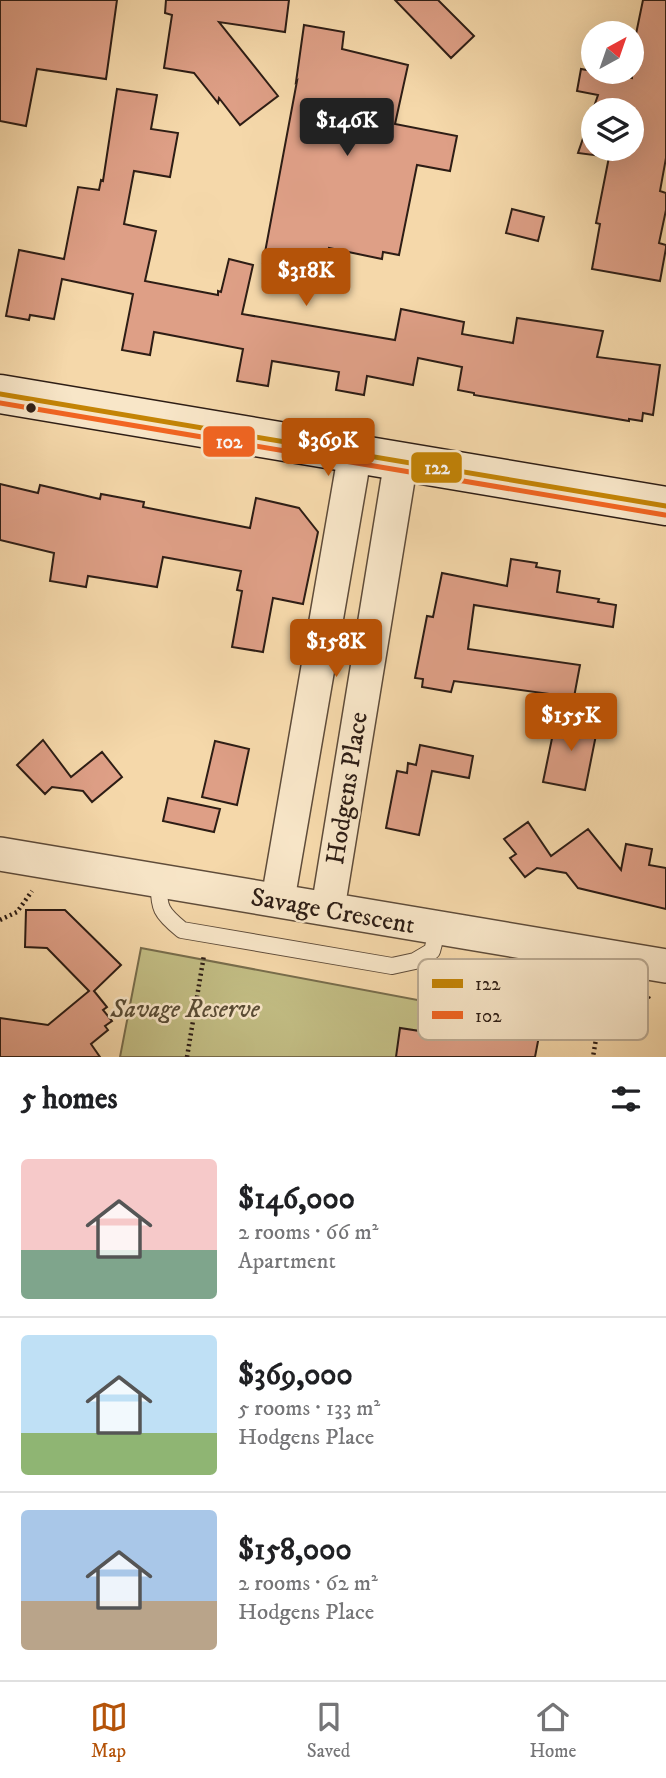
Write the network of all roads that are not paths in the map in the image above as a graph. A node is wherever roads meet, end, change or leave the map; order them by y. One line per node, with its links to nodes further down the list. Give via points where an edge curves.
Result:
1 (0, 394): 2 (street)
2 (355, 453): 3 (street); 7 (street, Hodgens Place)
3 (401, 461): 4 (street); 8 (street, Hodgens Place)
4 (666, 506)
5 (0, 853): 6 (street, Savage Crescent)
6 (159, 881): 7 (street, Savage Crescent); 10 (lane, via 158,904 183,930 393,966)
7 (278, 899): 8 (street, Savage Crescent)
8 (328, 908): 9 (street, Savage Crescent)
9 (438, 928): 11 (lane, via 432,951); 12 (street, Savage Crescent)
10 (418, 959)
11 (418, 959)
12 (625, 959)

